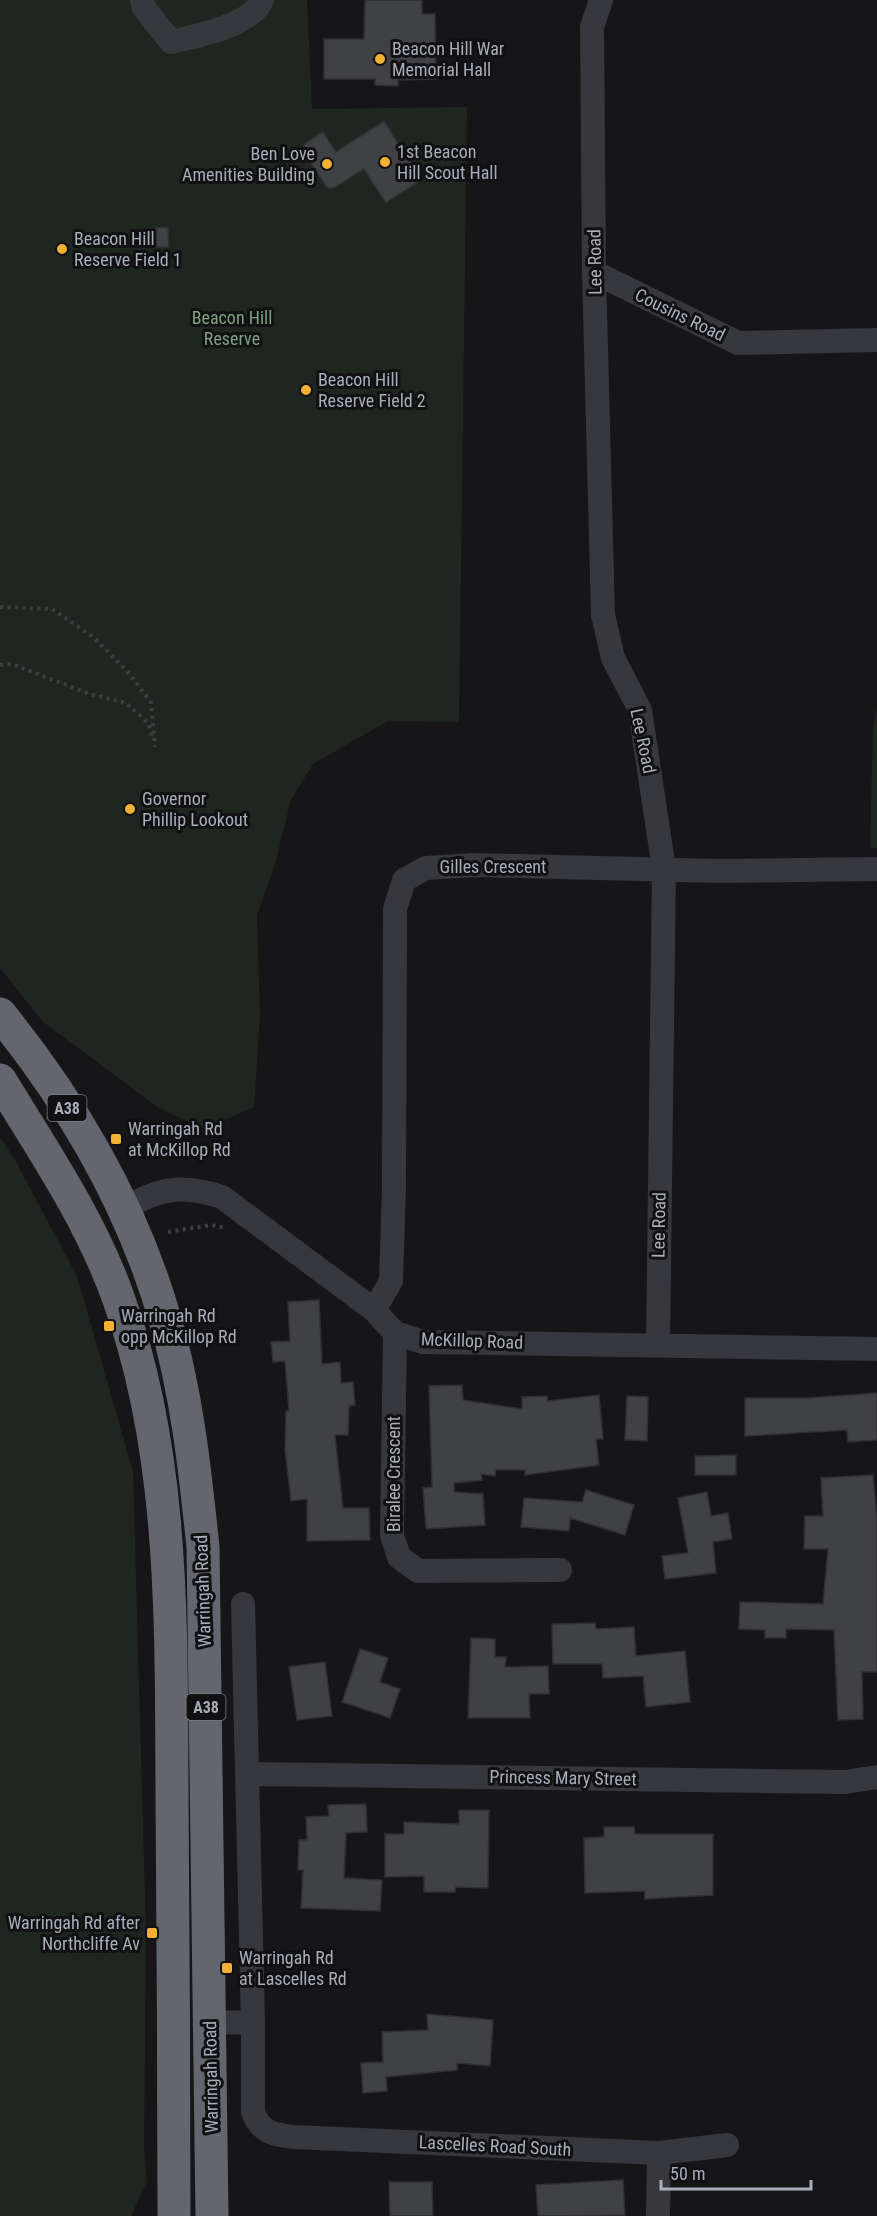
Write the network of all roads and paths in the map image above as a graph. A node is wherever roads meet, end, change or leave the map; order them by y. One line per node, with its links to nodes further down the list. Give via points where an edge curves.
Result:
1 (142, 0): 2 (street, via 171,42 219,31 259,8)
2 (262, 0)
3 (601, 0): 4 (street, Lee Road, via 592,27)
4 (594, 272): 5 (street, Cousins Road, via 738,343); 9 (street, Lee Road, via 603,615 613,658 640,710)
5 (877, 340)
6 (0, 607): 7 (path, via 52,609 93,637 152,703 156,747 148,723 126,703 90,694 12,664)
7 (0, 665)
8 (877, 868): 9 (street, Gilles Crescent)
9 (664, 869): 16 (street, Gilles Crescent, via 473,864 426,868 404,880 395,909 391,1281); 18 (street, Lee Road)
10 (0, 1014): 12 (highway, Warringah Road / A38, via 54,1087)
11 (0, 1080): 13 (highway, Warringah Road / A38)
12 (123, 1209): 13 (highway, McKillop Road); 16 (street, McKillop Road, via 145,1197 171,1190 194,1189 222,1197); 25 (highway, Warringah Road / A38, via 165,1319 181,1382 198,1497 204,1558)
13 (89, 1228): 28 (highway, Warringah Road / A38, via 118,1295 139,1368 157,1459 171,1604)
14 (168, 1232): 15 (path, via 211,1225)
15 (235, 1232)
16 (374, 1310): 17 (street, McKillop Road)
17 (395, 1333): 18 (street, McKillop Road, via 423,1342); 20 (street, Biralee Crescent, via 392,1535 399,1557 418,1571)
18 (658, 1345): 19 (street, McKillop Road)
19 (877, 1349)
20 (561, 1570)
21 (243, 1604): 22 (street)
22 (249, 1774): 23 (street, Princess Mary Street, via 845,1782); 24 (street)
23 (877, 1778)
24 (253, 2022): 25 (street); 27 (street, Lascelles Road South, via 253,2112 264,2130 294,2137)
25 (210, 2023): 29 (highway, Warringah Road / A38)
26 (727, 2145): 27 (street, Lascelles Road South)
27 (659, 2153): 30 (street)
28 (174, 2216)
29 (212, 2216)
30 (658, 2216)

